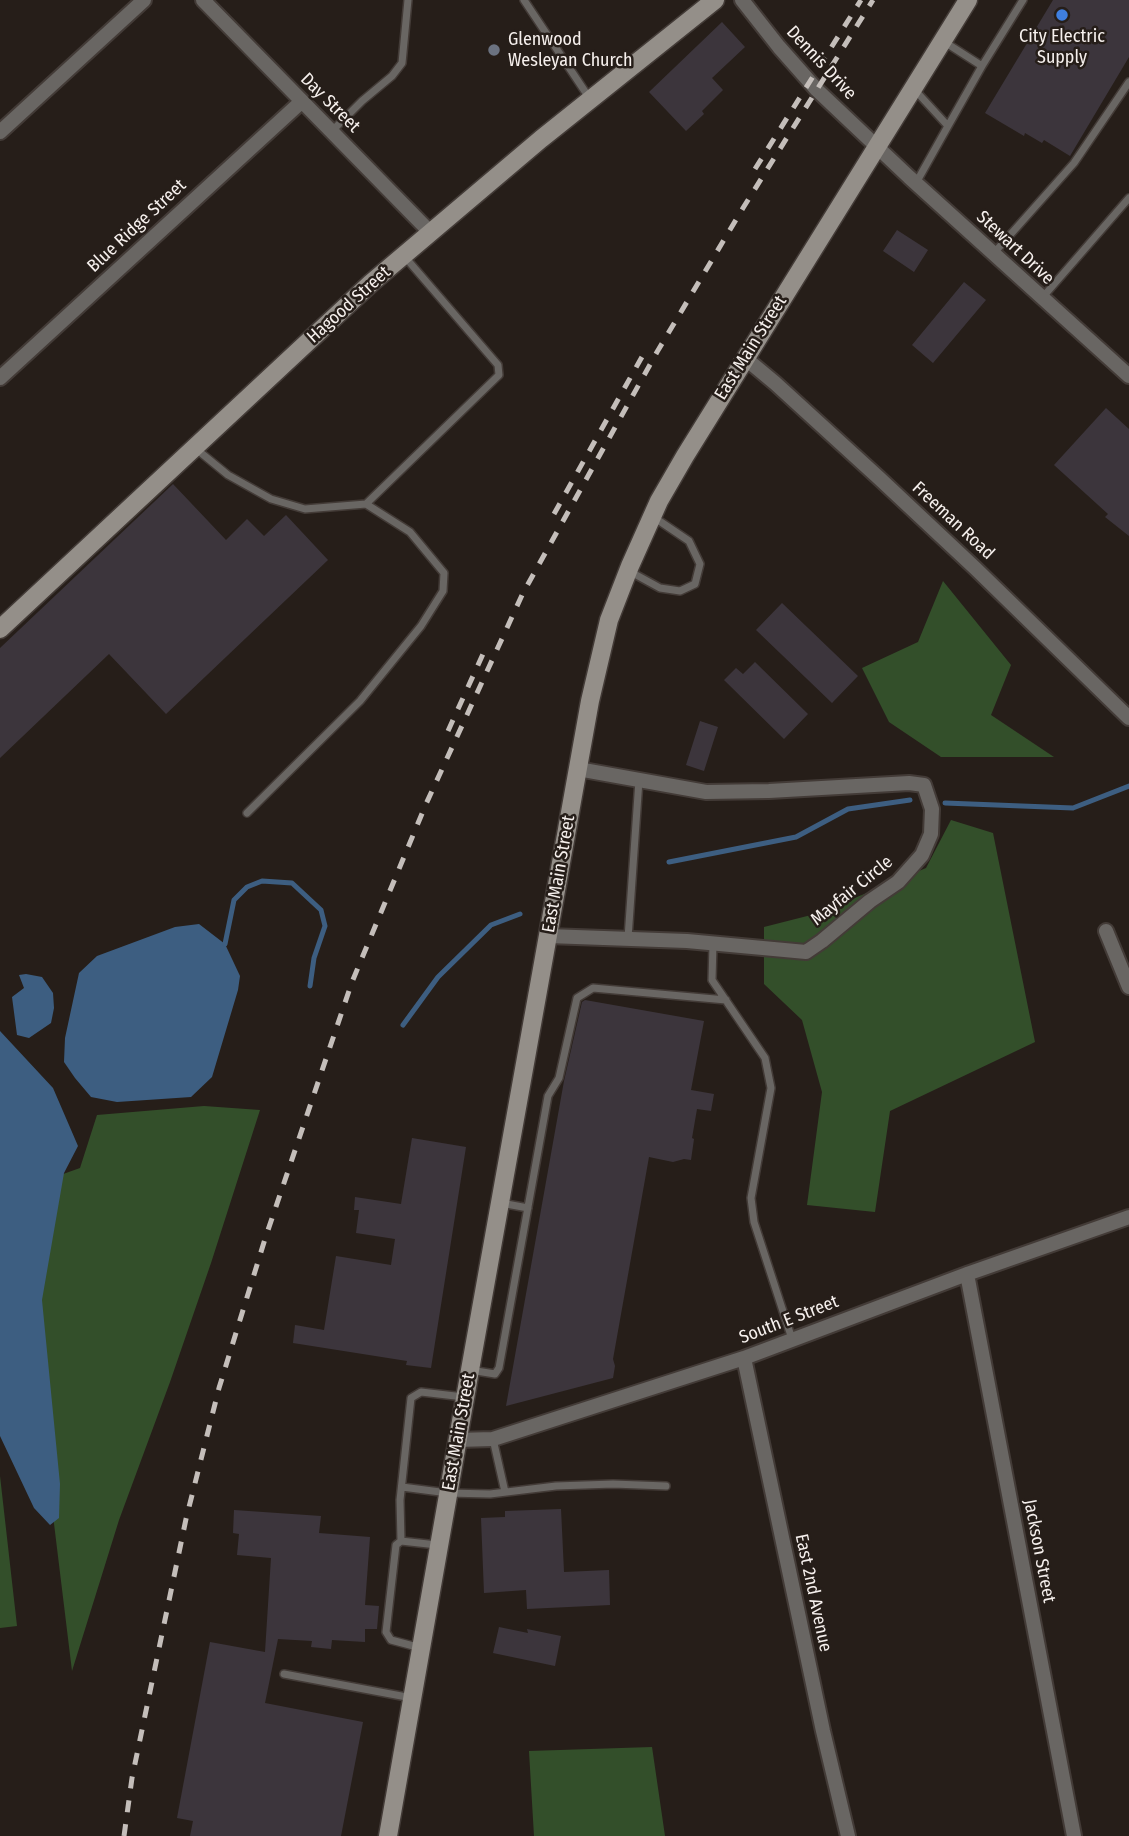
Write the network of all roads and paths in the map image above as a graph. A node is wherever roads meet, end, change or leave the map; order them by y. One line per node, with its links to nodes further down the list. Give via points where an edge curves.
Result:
1 (144, 0): 17 (street)
2 (203, 0): 14 (street, Day Street)
3 (408, 0): 16 (lane, via 402,63)
4 (523, 0): 13 (lane)
5 (715, 0): 13 (main road, Hagood Street)
6 (742, 0): 18 (street, Dennis Drive, via 809,82)
7 (968, 0): 9 (main road, East Main Street)
8 (1023, 0): 10 (lane)
9 (943, 41): 10 (lane); 12 (main road, East Main Street)
10 (982, 66): 15 (lane)
11 (1129, 82): 22 (lane, via 1074,163)
12 (913, 89): 15 (lane); 18 (main road, East Main Street)
13 (591, 99): 21 (main road, Hagood Street)
14 (300, 102): 16 (street, Day Street); 27 (street, Blue Ridge Street)
15 (948, 126): 19 (lane)
16 (332, 131): 21 (street, Day Street)
17 (0, 132)
18 (877, 146): 19 (street, Stewart Drive); 25 (main road, East Main Street)
19 (916, 183): 22 (street, Stewart Drive)
20 (1129, 198): 24 (lane)
21 (430, 232): 23 (main road, Hagood Street)
22 (994, 253): 24 (street, Stewart Drive)
23 (403, 255): 28 (main road, Hagood Street); 29 (lane, via 498,365 499,375)
24 (1042, 298): 26 (street, Stewart Drive)
25 (745, 358): 30 (main road, East Main Street); 33 (street, Freeman Road, via 889,486)
26 (1129, 376)
27 (0, 379)
28 (195, 447): 29 (lane, via 228,475 271,499 305,509); 32 (main road, Hagood Street)
29 (366, 504): 36 (lane, via 410,532 444,573 443,591 421,626 360,701)
30 (652, 516): 31 (main road, East Main Street); 31 (lane, via 689,541 700,564 695,584 680,591 660,588)
31 (628, 570): 34 (main road, East Main Street, via 601,649)
32 (0, 629)
33 (1129, 718)
34 (578, 769): 35 (street, Mayfair Circle); 38 (main road, East Main Street)
35 (639, 780): 39 (lane); 40 (street, Mayfair Circle, via 706,792 924,785 932,821 922,855 898,882 822,941 806,952)
36 (247, 813)
37 (1106, 931): 41 (street)
38 (548, 936): 39 (street, Mayfair Circle); 43 (main road, East Main Street)
39 (628, 939): 40 (street, Mayfair Circle)
40 (713, 944): 42 (lane, via 712,980)
41 (1129, 987)
42 (726, 1000): 44 (lane, via 593,988 577,999 559,1078 548,1096); 47 (lane, via 765,1058 771,1088 751,1198 754,1222)
43 (500, 1202): 44 (lane); 49 (main road, East Main Street)
44 (528, 1208): 49 (lane, via 499,1368 495,1374)
45 (1129, 1217): 46 (street, South E Street)
46 (967, 1274): 47 (street, South E Street); 64 (street, Jackson Street)
47 (792, 1339): 48 (street, South E Street)
48 (744, 1358): 51 (street, South E Street); 63 (street, East 2nd Avenue)
49 (470, 1370): 50 (main road, East Main Street)
50 (465, 1397): 52 (main road, East Main Street); 54 (lane, via 422,1392 411,1398)
51 (493, 1439): 52 (street, South E Street); 55 (lane)
52 (457, 1440): 56 (main road, East Main Street)
53 (666, 1486): 55 (lane, via 613,1483)
54 (402, 1487): 56 (lane); 57 (lane)
55 (505, 1492): 56 (lane)
56 (448, 1493): 58 (main road, East Main Street)
57 (401, 1541): 58 (lane); 59 (lane, via 396,1545 386,1632 391,1640)
58 (439, 1545): 59 (main road, East Main Street)
59 (421, 1648): 61 (main road, East Main Street)
60 (284, 1674): 61 (lane)
61 (413, 1698): 62 (main road, East Main Street)
62 (388, 1836)
63 (848, 1836)
64 (1074, 1836)

